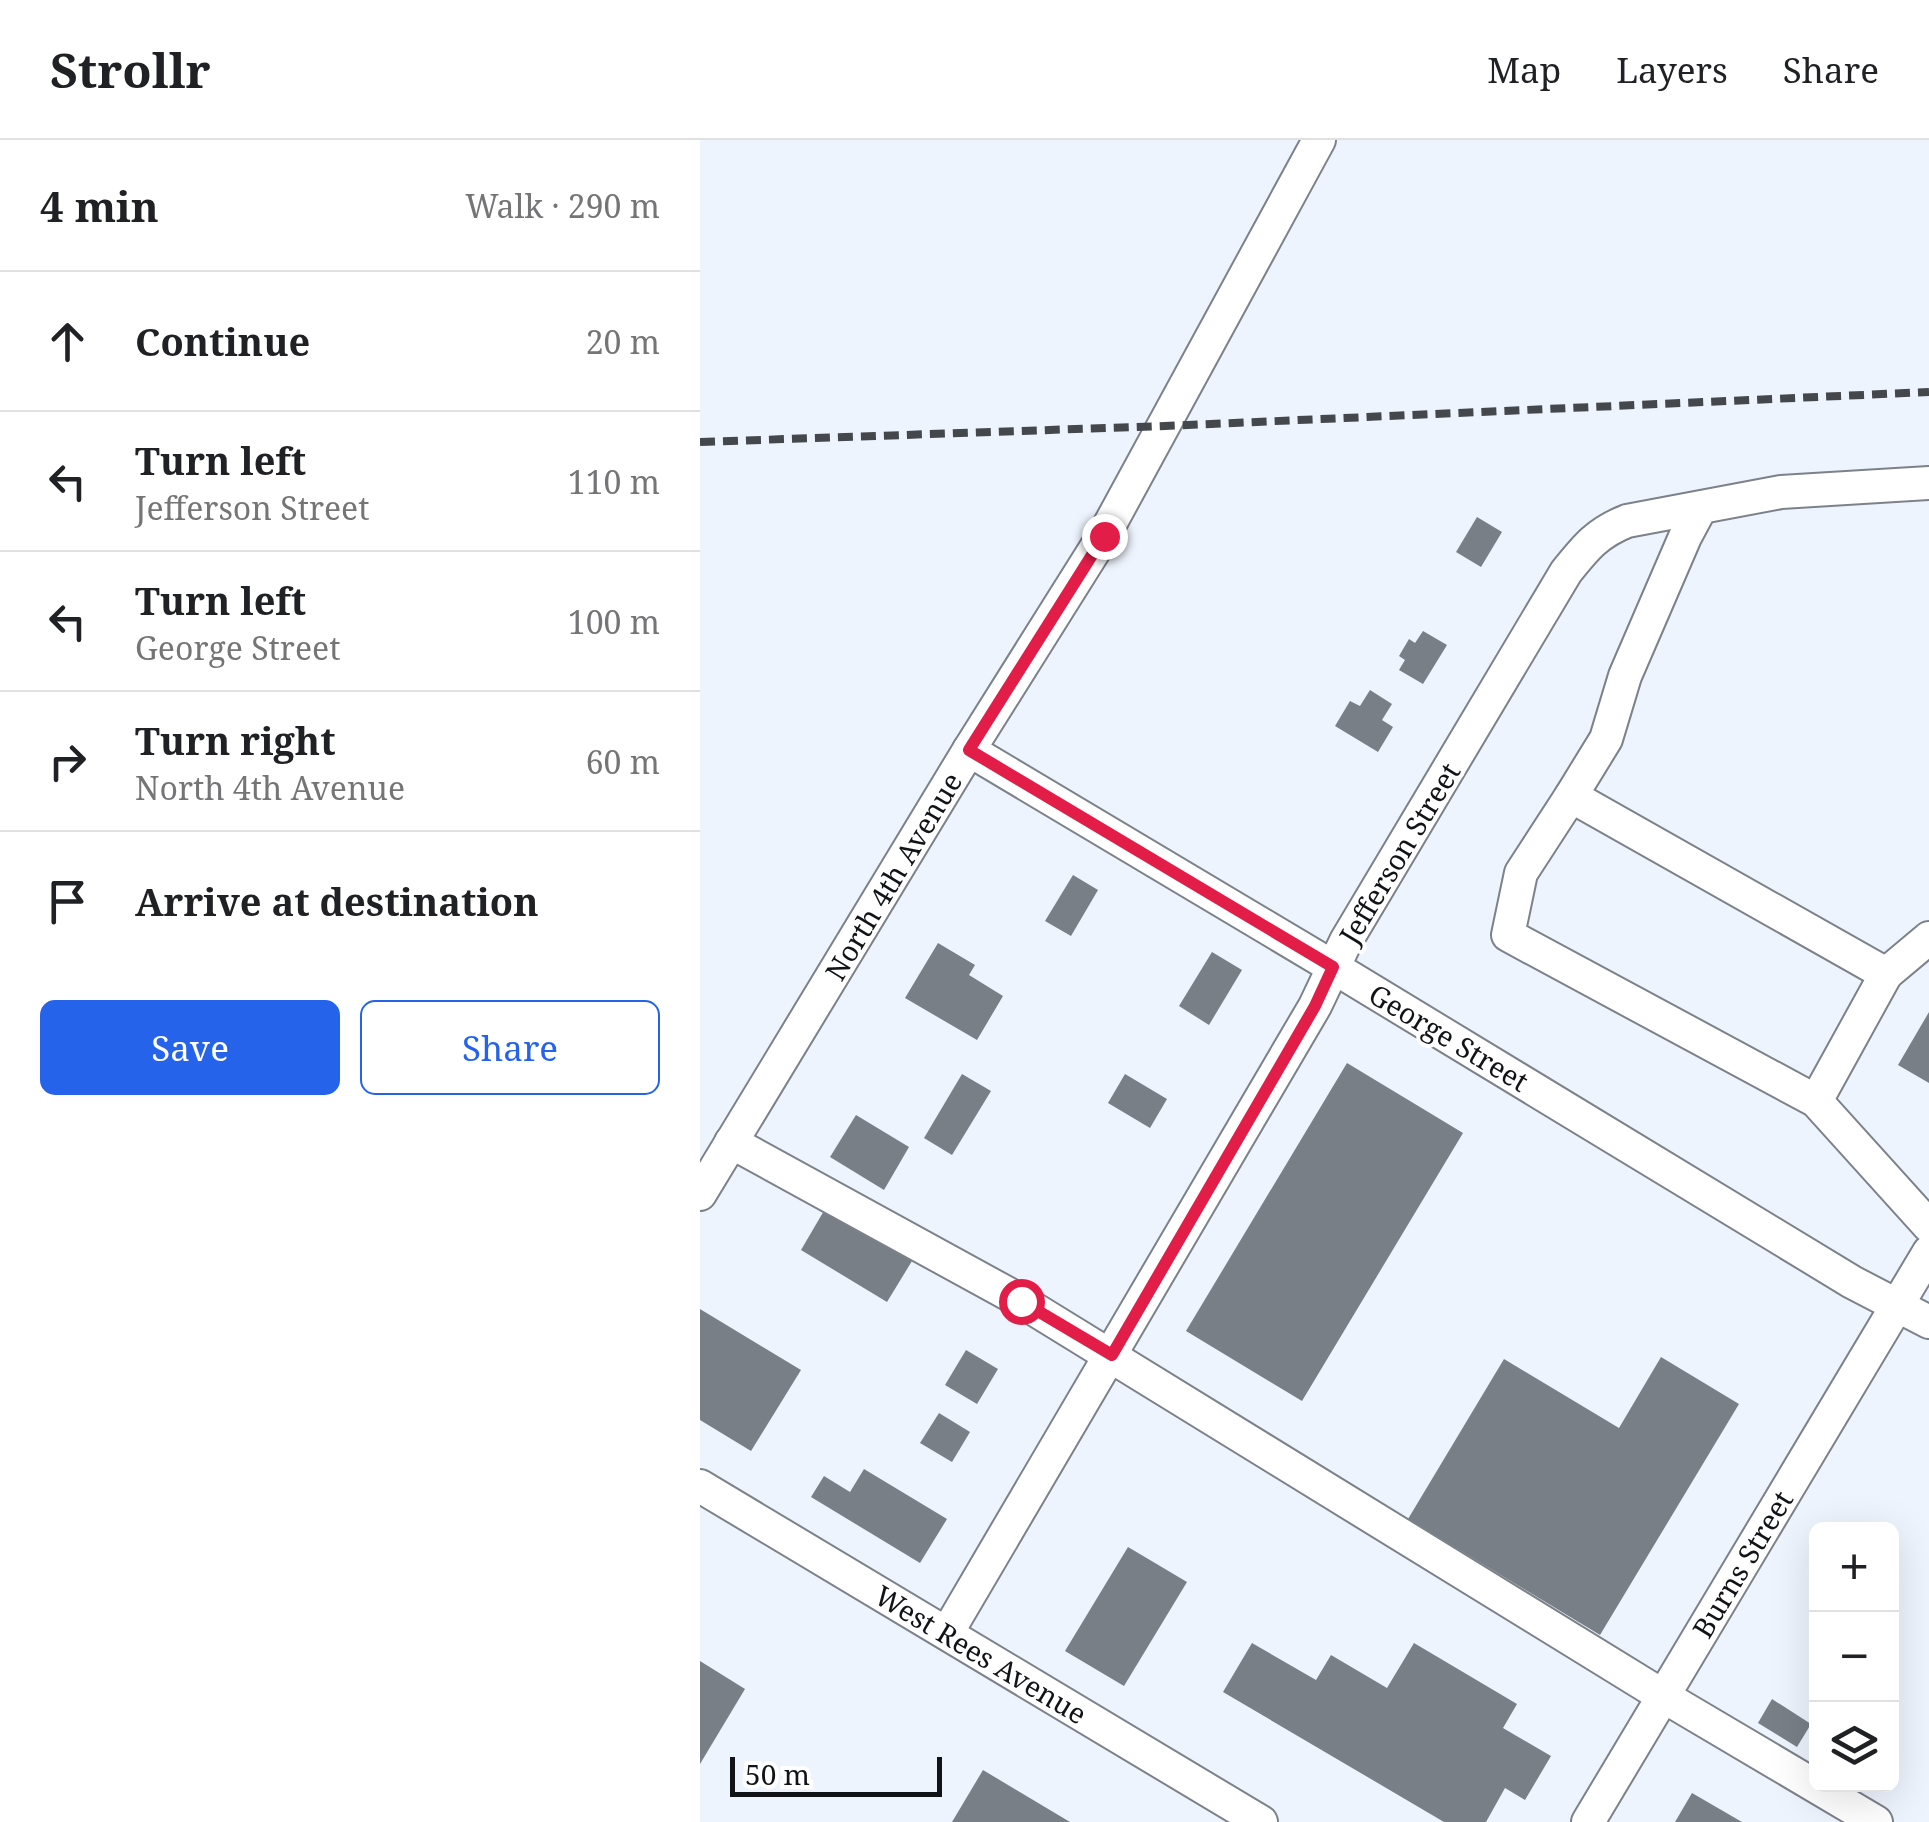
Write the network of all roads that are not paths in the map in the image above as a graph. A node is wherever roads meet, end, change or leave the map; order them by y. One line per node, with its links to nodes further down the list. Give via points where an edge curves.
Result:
1 (1319, 140): 4 (street, North 4th Avenue, via 1113,521)
2 (1929, 484): 3 (street, Jefferson Street, via 1780,492)
3 (1700, 509): 5 (street, via 1625,676 1606,740); 7 (street, Jefferson Street, via 1628,521 1589,543)
4 (969, 750): 7 (street, George Street); 10 (street, North 4th Avenue)
5 (1572, 796): 8 (street); 9 (street, via 1521,874 1508,935)
6 (1929, 938): 8 (street)
7 (1333, 967): 14 (street, George Street); 16 (street, Jefferson Street)
8 (1886, 974): 9 (street)
9 (1816, 1101): 12 (street)
10 (731, 1142): 11 (street, North 4th Avenue); 16 (street)
11 (700, 1194)
12 (1929, 1226)
13 (1929, 1252): 14 (street, Burns Street)
14 (1896, 1306): 15 (street, George Street); 19 (street, Burns Street)
15 (1929, 1322)
16 (1112, 1355): 18 (street, Jefferson Street); 19 (street)
17 (700, 1486): 18 (street, West Rees Avenue)
18 (947, 1633): 20 (street, West Rees Avenue)
19 (1663, 1696): 21 (street, Burns Street); 22 (street)
20 (1261, 1822)
21 (1588, 1822)
22 (1876, 1822)

